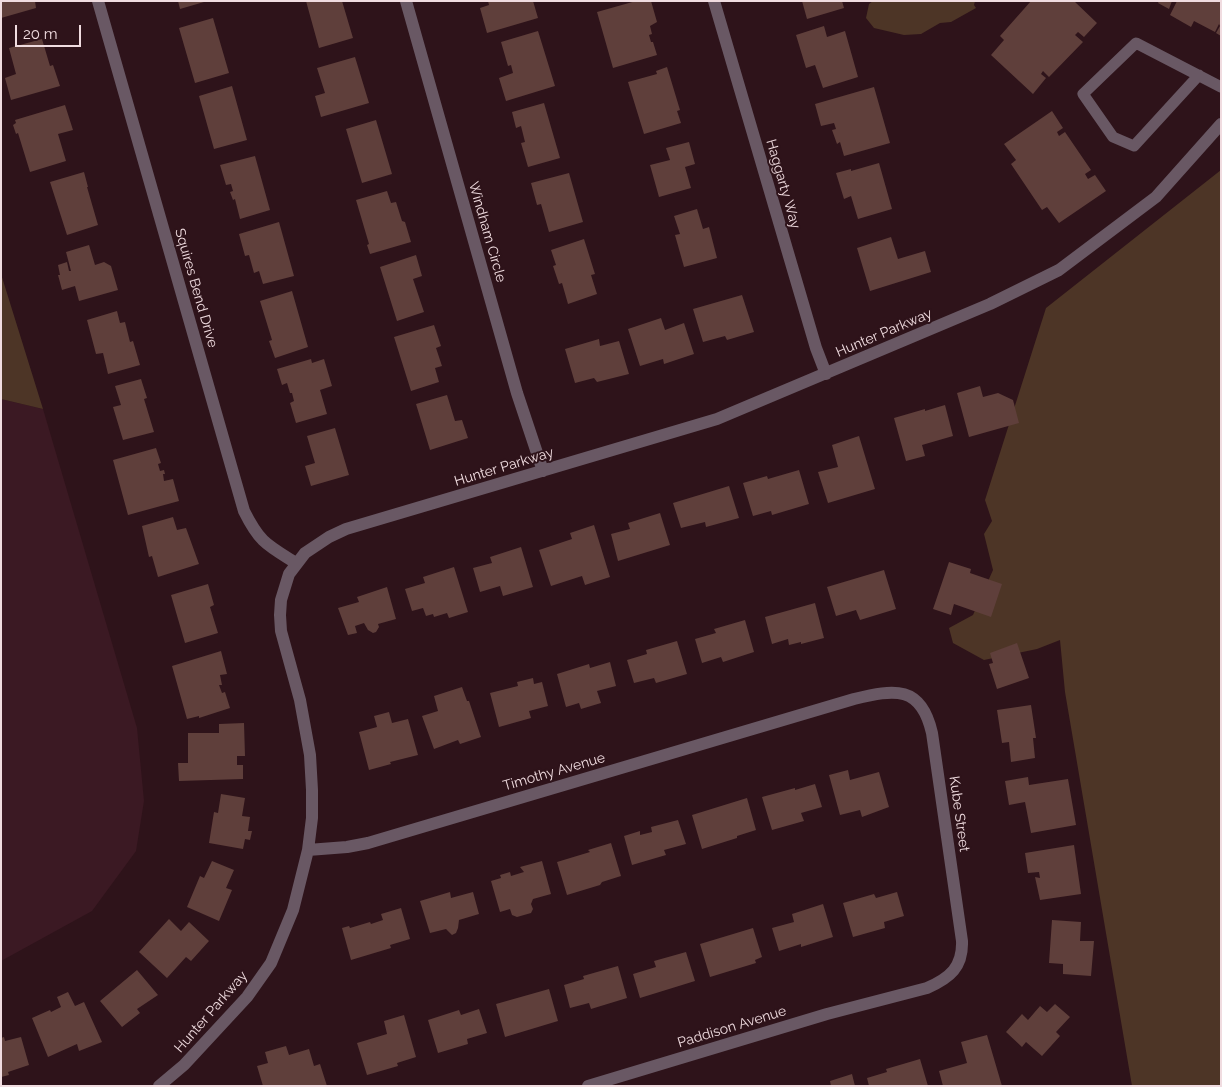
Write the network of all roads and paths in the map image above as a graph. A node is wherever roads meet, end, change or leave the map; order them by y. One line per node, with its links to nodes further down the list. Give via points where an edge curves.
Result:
1 (98, 1): 9 (street, Squires Bend Drive, via 244,510 259,537)
2 (406, 1): 8 (street, Windham Circle)
3 (714, 1): 7 (street, Haggarty Way)
4 (1199, 75): 4 (lane, via 1136,44 1083,94 1113,137 1134,146); 5 (lane)
5 (1221, 86)
6 (1221, 124): 7 (street, Hunter Parkway, via 1156,197 1059,270 990,304)
7 (826, 374): 8 (street, Hunter Parkway, via 717,419)
8 (543, 471): 9 (street, Hunter Parkway, via 346,529 316,544)
9 (296, 563): 11 (street, Hunter Parkway, via 281,600 280,615 310,755 312,818)
10 (807, 713): 11 (street, Timothy Avenue, via 368,843); 12 (street, Kube Street, via 879,693 896,692 917,701 929,720 963,953 952,974 942,982)
11 (308, 850): 13 (street, Hunter Parkway, via 293,910 271,963 247,997 184,1065)
12 (885, 999): 14 (street, Paddison Avenue)
13 (159, 1086)
14 (588, 1086)

